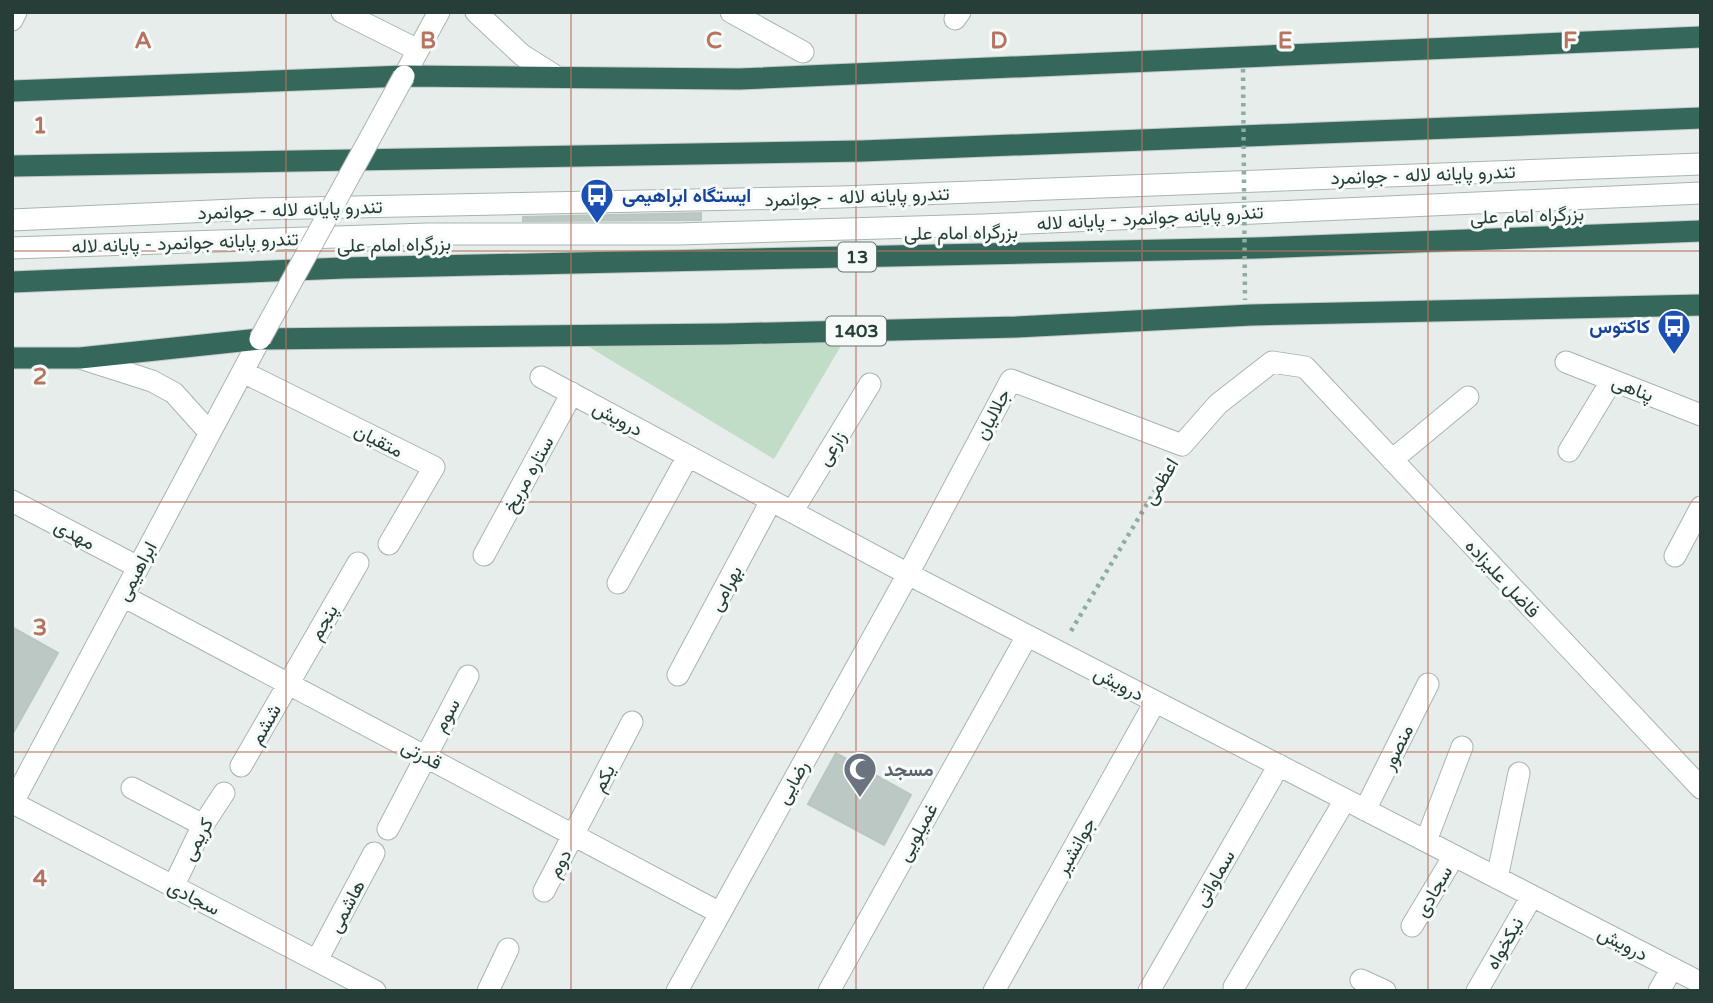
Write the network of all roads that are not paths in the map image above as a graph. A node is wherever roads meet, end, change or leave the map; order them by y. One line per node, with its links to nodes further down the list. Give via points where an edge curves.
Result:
1 (16, 12): 6 (street)
2 (342, 12): 8 (street)
3 (439, 12): 8 (street)
4 (476, 12): 11 (street, via 522,55)
5 (731, 12): 9 (street)
6 (12, 20)
7 (1701, 37): 11 (highway, via 739,79)
8 (418, 50): 10 (street)
9 (803, 52)
10 (404, 76): 11 (highway); 12 (highway); 22 (street, ابراهیمی, bridge)
11 (557, 77)
12 (12, 91)
13 (1701, 118): 15 (highway, via 862,151)
14 (1701, 164): 17 (street, تندرو پایانه لاله - جوانمرد, via 841,197 258,209)
15 (12, 166)
16 (1701, 193): 19 (street, تندرو پایانه جوانمرد - پایانه لاله, via 983,225 678,234 426,234)
17 (12, 220)
18 (1701, 231): 20 (highway, بزرگراه امام علی / 13, via 1256,248 343,268)
19 (12, 248)
20 (12, 282)
21 (1701, 305): 22 (highway, 1403, via 726,334)
22 (260, 339): 24 (highway, 1403); 27 (street, ابراهیمی)
23 (12, 358): 24 (highway, 1403)
24 (80, 358): 34 (street, via 152,381 174,393)
25 (1566, 362): 29 (street, پناهی)
26 (1305, 367): 35 (street, اعظمی, via 1272,362 1218,404); 38 (street, فاضل علیزاده)
27 (245, 373): 34 (street, ابراهیمی); 43 (street, متقیان, via 434,467)
28 (541, 377): 31 (street, درویش)
29 (1612, 380): 33 (street, پناهی); 36 (street)
30 (870, 384): 42 (street, زارعی)
31 (572, 393): 37 (street, درویش); 44 (street, ستاره مریخ)
32 (1468, 397): 38 (street)
33 (1701, 415)
34 (210, 433): 47 (street, ابراهیمی)
35 (1182, 445): 48 (street, جلالیان, via 1010,380)
36 (1569, 451)
37 (688, 456): 40 (street, درویش); 49 (street)
38 (1392, 460): 65 (street, فاضل علیزاده)
39 (12, 501): 47 (street, مهدی)
40 (771, 501): 42 (street, درویش); 52 (street, بهرامی)
41 (1701, 507): 45 (street)
42 (792, 512): 48 (street, درویش)
43 (389, 544)
44 (484, 555)
45 (1675, 556)
46 (358, 563): 54 (street, پنجم)
47 (138, 567): 50 (street, ابراهیمی)
48 (908, 574): 51 (street, درویش); 80 (street, رضایی)
49 (618, 583)
50 (123, 596): 54 (street, قدرتی); 63 (street, ابراهیمی)
51 (1027, 636): 56 (street, درویش); 91 (street, غمیلویی)
52 (678, 675)
53 (468, 676): 59 (street, سوم)
54 (289, 682): 59 (street, قدرتی); 61 (street, ششم)
55 (1428, 684): 69 (street, منصور)
56 (1155, 702): 60 (street, درویش); 92 (street, جوانشیر)
57 (632, 722): 72 (street, یکم)
58 (1462, 747): 73 (street)
59 (424, 755): 71 (street, سوم); 72 (street, قدرتی)
60 (1279, 765): 67 (street, درویش); 93 (street, سماواتی)
61 (241, 766)
62 (1519, 773): 76 (street)
63 (18, 778): 68 (street, ابراهیمی)
64 (132, 788): 70 (street)
65 (1701, 788)
66 (224, 793): 70 (street, کریمی)
67 (1345, 800): 69 (street, درویش); 87 (street)
68 (12, 804): 77 (street, سجادی)
69 (1366, 810): 73 (street, درویش)
70 (203, 825): 77 (street, کریمی)
71 (388, 829)
72 (575, 835): 78 (street, دوم); 80 (street, قدرتی)
73 (1426, 841): 75 (street, درویش)
74 (374, 853): 83 (street, هاشمی)
75 (1454, 856): 76 (street, درویش); 81 (street, سجادی)
76 (1497, 878): 79 (street, درویش)
77 (173, 887): 83 (street, سجادی)
78 (544, 891)
79 (1532, 896): 84 (street, درویش); 95 (street, نیکخواه)
80 (720, 913): 90 (street, رضایی)
81 (1412, 926)
82 (508, 949): 89 (street)
83 (317, 960): 88 (street, سجادی)
84 (1672, 968): 86 (street, درویش); 96 (street)
85 (1361, 980): 94 (street)
86 (1701, 983)
87 (1234, 987)
88 (375, 991)
89 (488, 991)
90 (677, 991)
91 (829, 991)
92 (994, 991)
93 (1149, 991)
94 (1385, 991)
95 (1477, 991)
96 (1659, 991)

